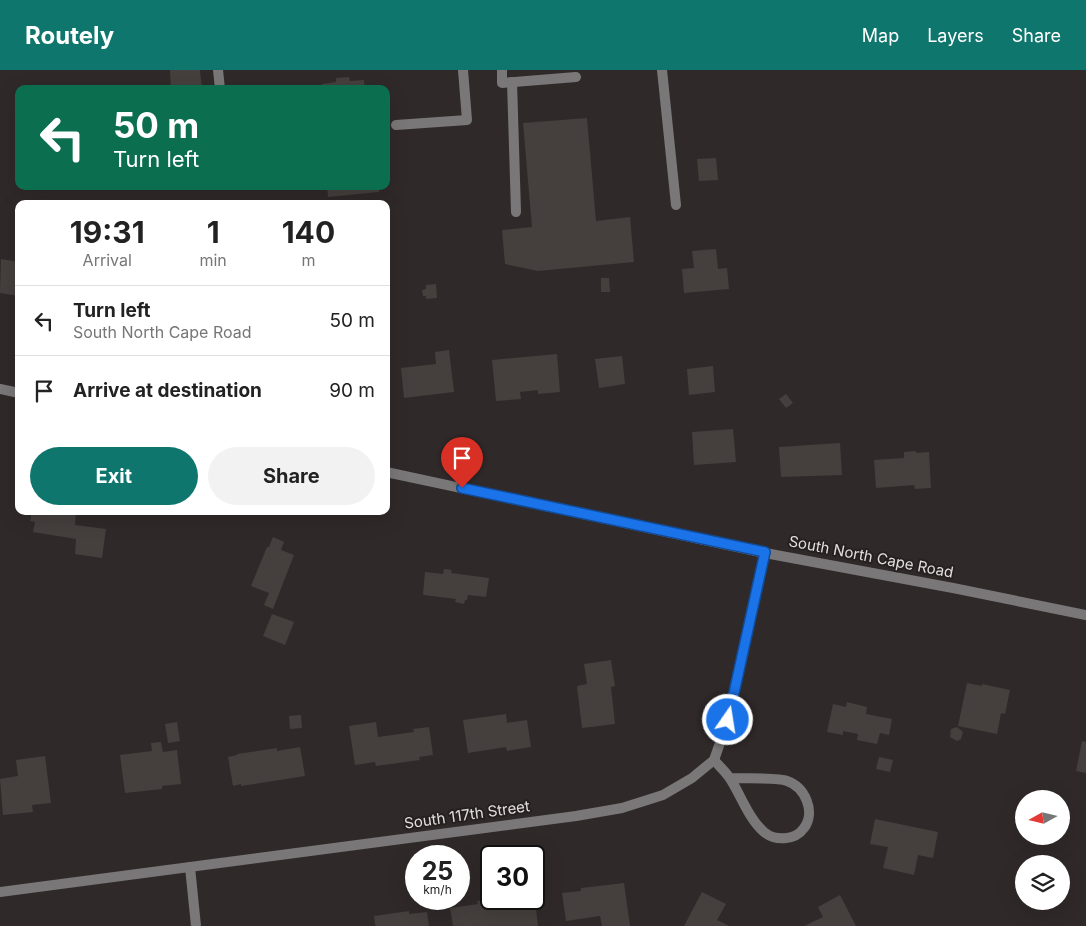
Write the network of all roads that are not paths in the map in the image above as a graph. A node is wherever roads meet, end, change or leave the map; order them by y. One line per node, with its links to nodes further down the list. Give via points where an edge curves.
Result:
1 (218, 70): 7 (street)
2 (463, 70): 8 (street, via 467,120)
3 (502, 70): 6 (street, via 502,83)
4 (662, 70): 9 (street)
5 (576, 77): 6 (street)
6 (512, 82): 10 (street)
7 (220, 85)
8 (396, 125)
9 (676, 205)
10 (516, 212)
11 (0, 389): 12 (street)
12 (15, 392)
13 (390, 473): 14 (street, South North Cape Road)
14 (765, 552): 15 (street, South North Cape Road); 16 (street, via 728,720)
15 (1086, 615)
16 (714, 760): 17 (street); 18 (street, South 117th Street, via 663,795 622,808)
17 (730, 778): 17 (street, via 751,816 769,836 778,839 791,837 804,829 808,817 804,794 787,780)
18 (190, 868): 19 (street, South 117th Street); 20 (street)
19 (0, 892)
20 (196, 926)

